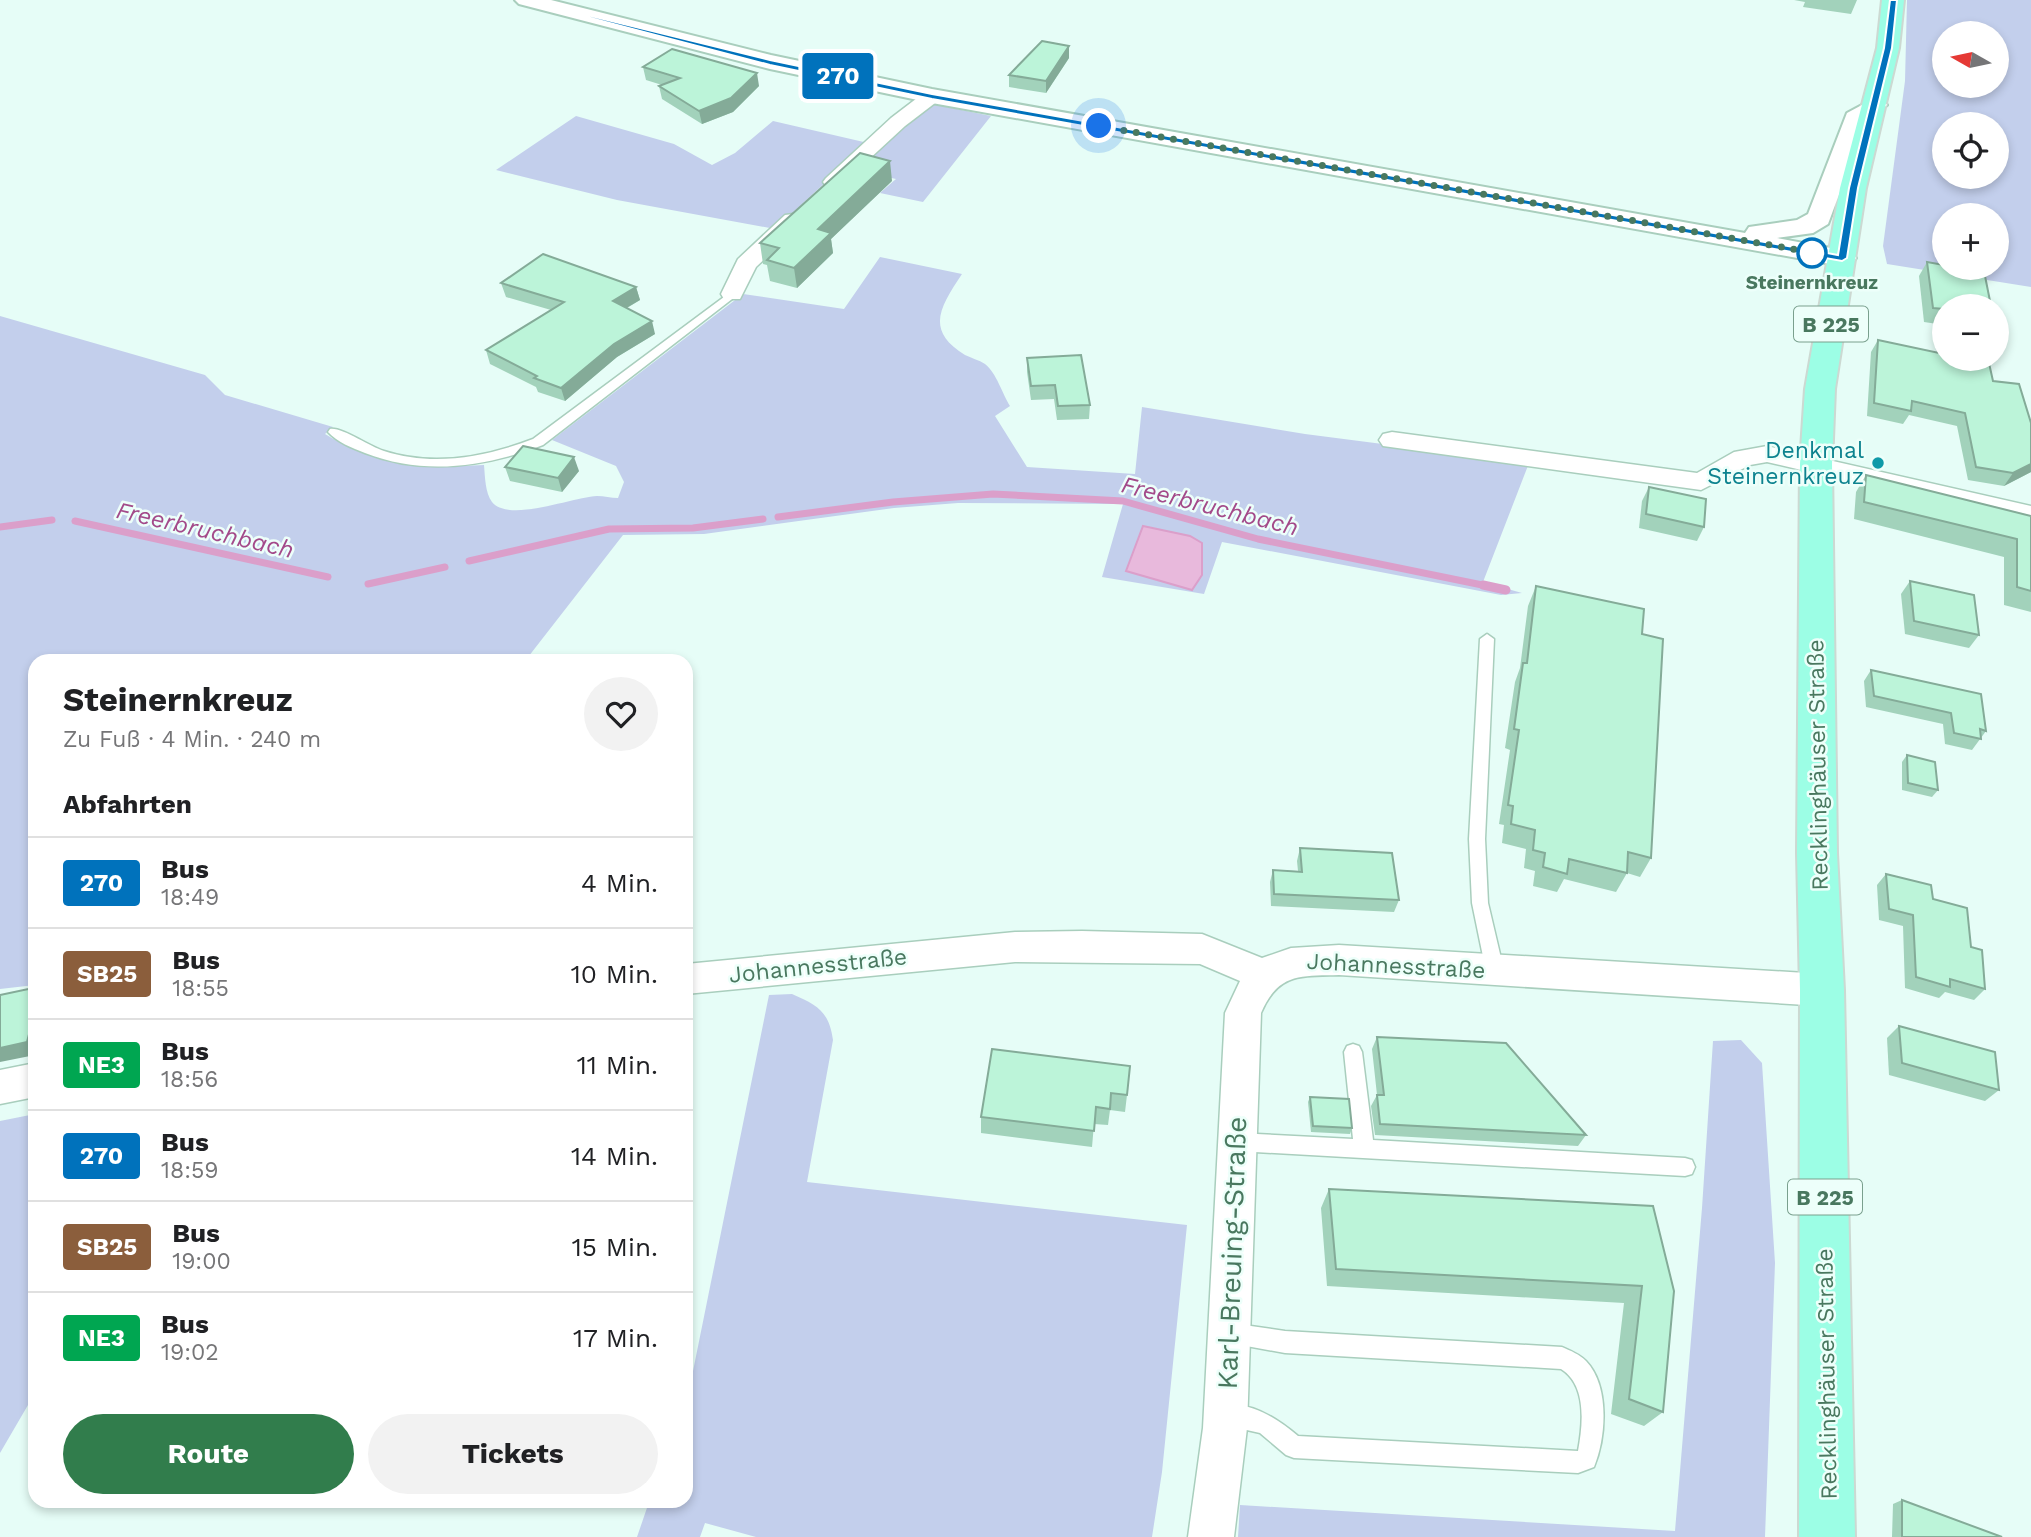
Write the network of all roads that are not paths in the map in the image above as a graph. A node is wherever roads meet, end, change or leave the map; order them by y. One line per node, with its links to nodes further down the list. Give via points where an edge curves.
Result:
1 (526, 0): 3 (street, via 770,62)
2 (1894, 0): 4 (main road, Recklinghäuser Straße / B 225)
3 (932, 96): 5 (street); 7 (street, via 746,264)
4 (1875, 105): 5 (street, via 1855,118 1819,218 1804,227 1769,233); 6 (main road, Recklinghäuser Straße / B 225, via 1853,188)
5 (1707, 234): 6 (street)
6 (1842, 258): 10 (main road, Recklinghäuser Straße / B 225, via 1820,389)
7 (733, 294): 8 (lane, via 538,442 507,456 460,463 398,460 355,447)
8 (334, 432)
9 (1392, 440): 10 (street, via 1701,482 1743,458 1767,454)
10 (1816, 464): 11 (street); 16 (main road, Recklinghäuser Straße / B 225)
11 (2031, 515)
12 (1487, 639): 13 (lane, via 1477,839 1480,903)
13 (1496, 971): 14 (street, Johannesstraße, via 1339,960 1288,962); 16 (street, Johannesstraße)
14 (1264, 975): 15 (street, Johannesstraße, via 1202,949 1082,946 1015,947); 20 (street, Karl-Breuing-Straße, via 1243,1013)
15 (693, 978)
16 (1822, 990): 26 (main road, Recklinghäuser Straße / B 225)
17 (1353, 1052): 21 (lane)
18 (28, 1081): 19 (street)
19 (0, 1087)
20 (1237, 1142): 21 (lane); 23 (street, Karl-Breuing-Straße)
21 (1364, 1149): 22 (lane)
22 (1685, 1167)
23 (1230, 1333): 24 (street, Karl-Breuing-Straße); 24 (lane, via 1285,1342 1562,1358 1574,1364 1589,1387 1591,1449 1587,1459 1578,1462 1294,1447 1265,1423)
24 (1225, 1416): 25 (street, Karl-Breuing-Straße)
25 (1212, 1537)
26 (1827, 1537)

